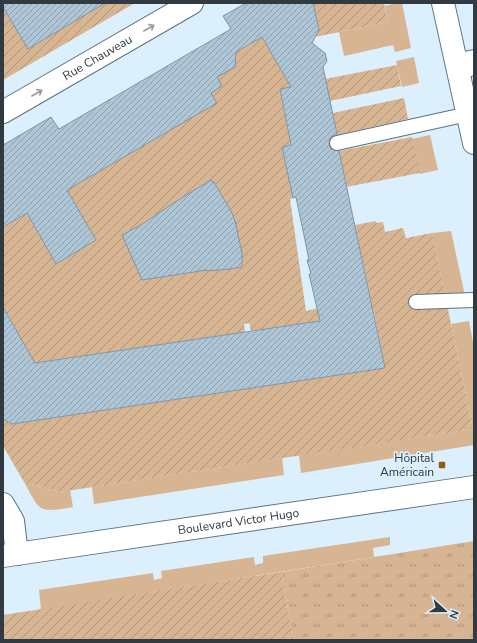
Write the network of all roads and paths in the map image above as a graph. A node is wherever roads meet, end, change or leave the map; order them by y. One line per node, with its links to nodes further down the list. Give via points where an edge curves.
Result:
1 (192, 3): 5 (street, Rue Chauveau, one-way to 1)
2 (443, 3): 3 (street)
3 (465, 64): 4 (street)
4 (468, 100): 6 (lane); 7 (street)
5 (3, 112)
6 (337, 143)
7 (474, 143)
8 (474, 300): 9 (lane)
9 (416, 302)
10 (474, 487): 12 (street, Boulevard Victor Hugo)
11 (3, 504): 12 (street, via 13,521)
12 (10, 555)

